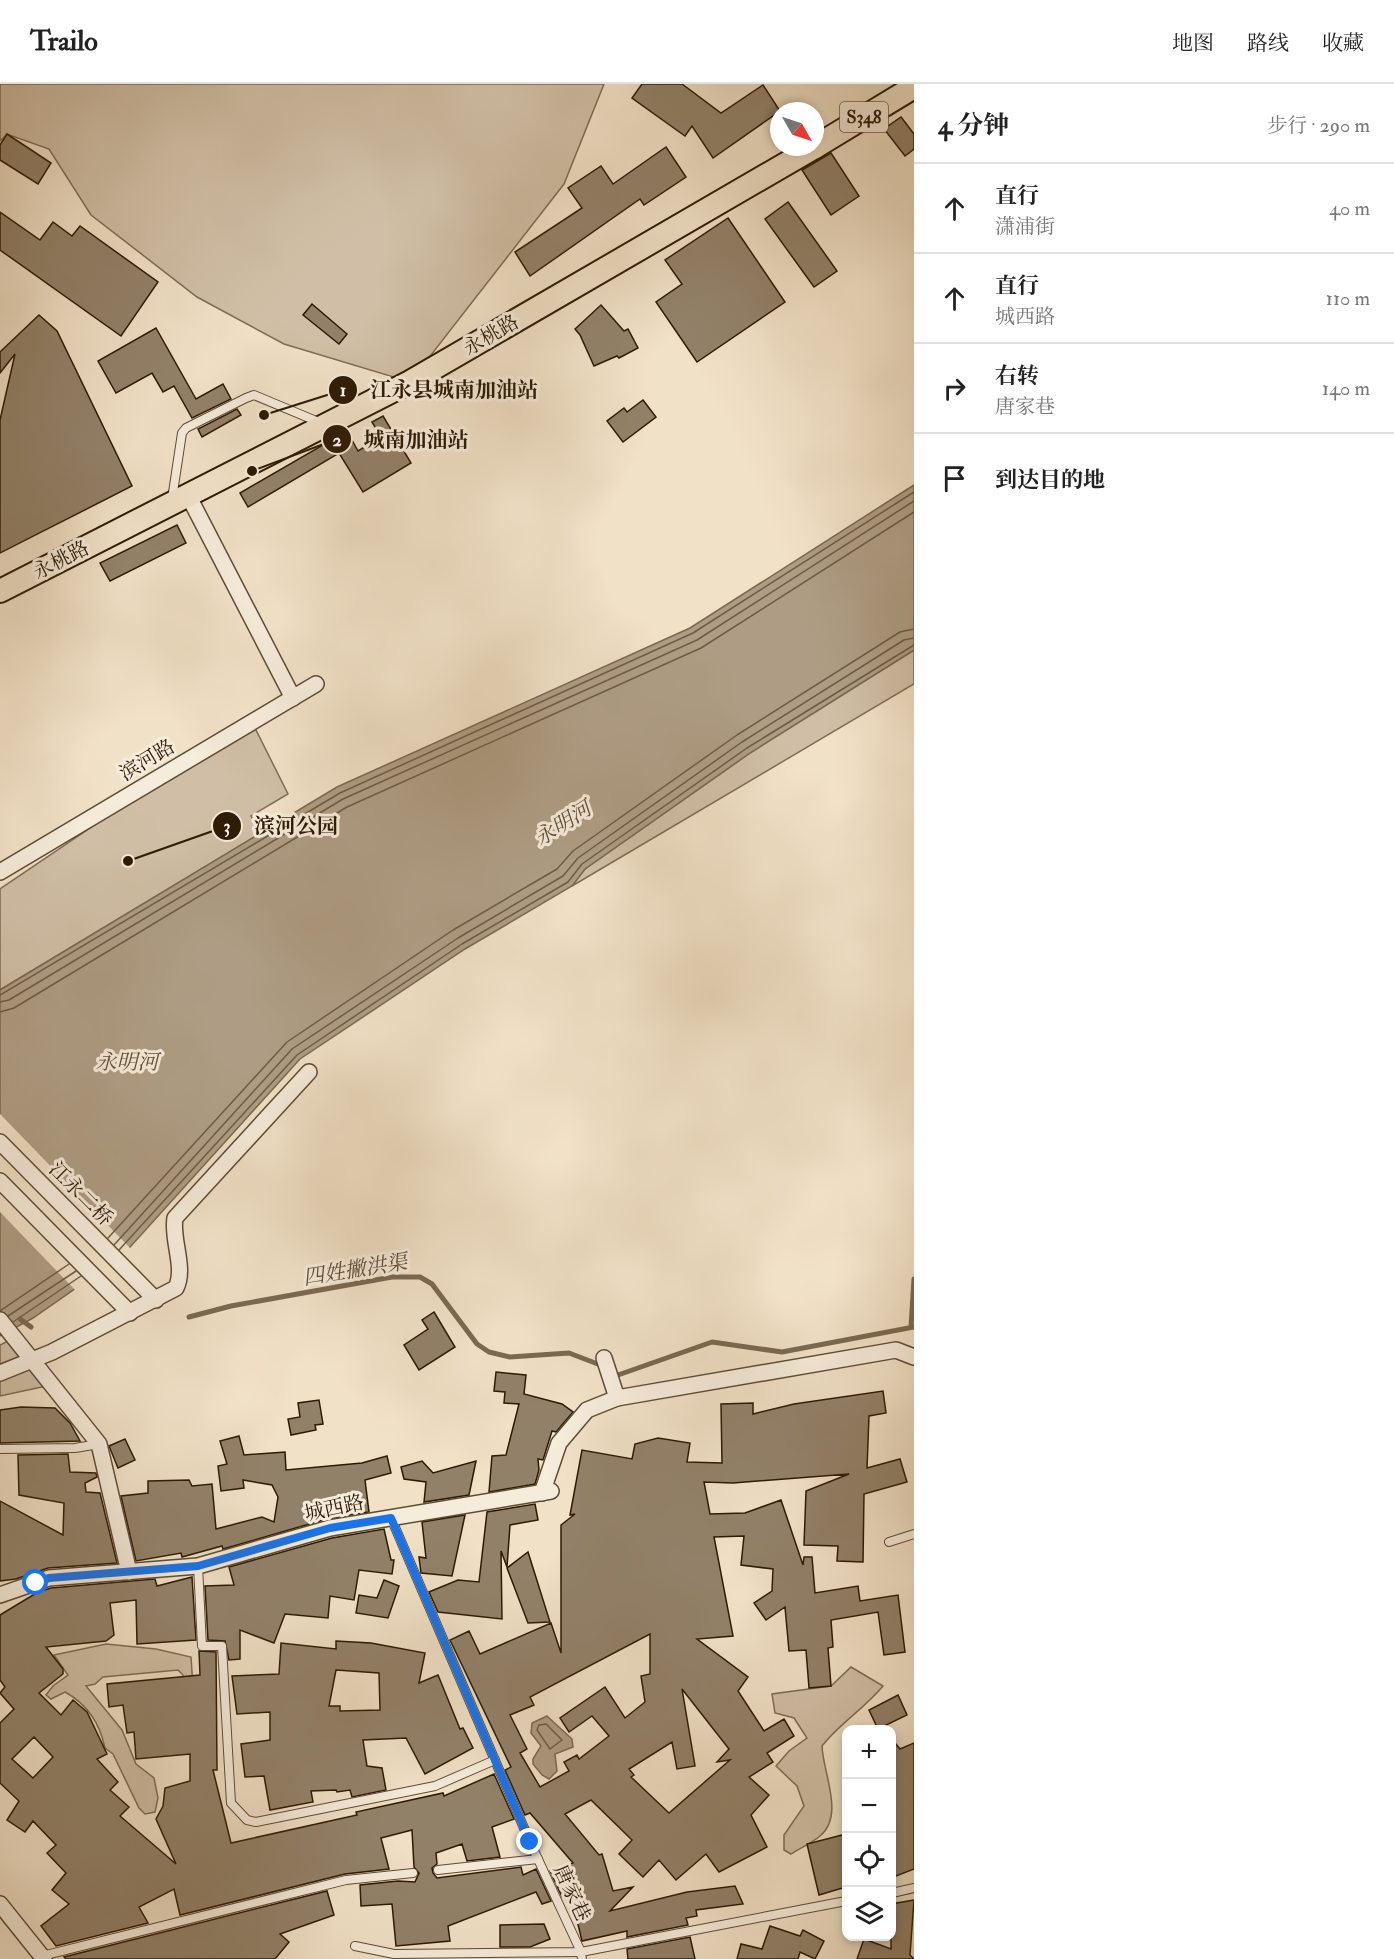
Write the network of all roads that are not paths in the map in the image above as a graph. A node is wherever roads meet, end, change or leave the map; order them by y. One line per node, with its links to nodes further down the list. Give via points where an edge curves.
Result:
1 (914, 87): 2 (main road, 永桃路 / S348)
2 (824, 142)
3 (799, 156): 4 (main road, 永桃路 / S348, via 410,382)
4 (326, 425): 5 (main road, 永桃路 / S348); 5 (lane, via 254,395 186,428 182,433)
5 (180, 499): 6 (main road, 永桃路 / S348); 8 (street)
6 (0, 591)
7 (316, 684): 8 (street, 滨河路)
8 (293, 698): 9 (street, 滨河路)
9 (0, 872)
10 (309, 1072): 13 (street, via 175,1218 179,1282 170,1293)
11 (0, 1142): 13 (street, 江永二桥)
12 (0, 1181): 14 (street)
13 (156, 1300): 14 (street)
14 (130, 1313): 18 (street)
15 (0, 1320): 18 (street)
16 (914, 1357): 20 (street, via 896,1350)
17 (604, 1358): 20 (street)
18 (32, 1361): 19 (street); 21 (street)
19 (0, 1373)
20 (617, 1398): 23 (street, 城西路, via 587,1410 559,1443 546,1492)
21 (99, 1444): 22 (lane); 27 (street)
22 (0, 1449)
23 (391, 1518): 26 (street, 城西路, via 330,1528); 29 (lane, 唐家巷)
24 (914, 1534): 25 (lane)
25 (889, 1542)
26 (198, 1566): 27 (street, 城西路); 29 (lane, via 202,1646 222,1646 231,1803 247,1820 256,1822 435,1786)
27 (129, 1572): 28 (street, 城西路, via 49,1578)
28 (0, 1595)
29 (495, 1760): 30 (lane, 唐家巷)
30 (538, 1859): 31 (lane); 38 (lane, 唐家巷)
31 (438, 1870)
32 (413, 1873): 39 (lane, via 346,1880)
33 (914, 1888): 34 (lane)
34 (896, 1892)
35 (842, 1902): 38 (lane)
36 (0, 1904): 39 (street)
37 (355, 1946): 38 (lane, via 394,1954)
38 (581, 1956)
39 (43, 1957)

